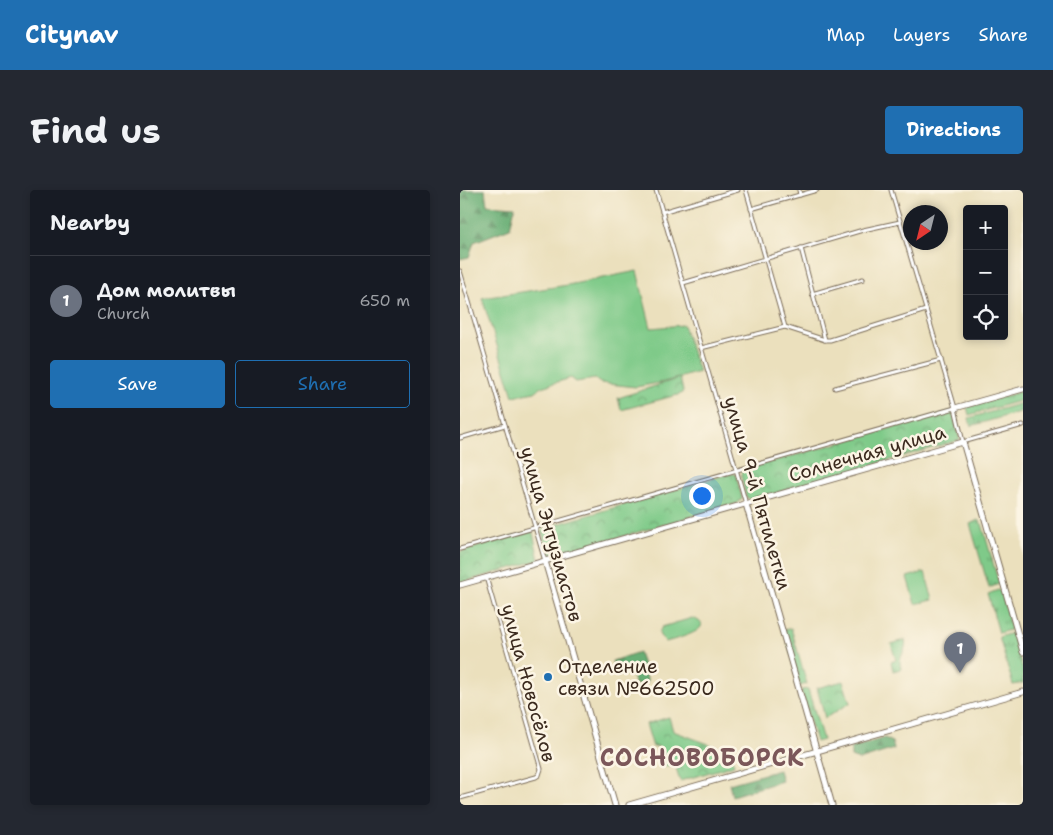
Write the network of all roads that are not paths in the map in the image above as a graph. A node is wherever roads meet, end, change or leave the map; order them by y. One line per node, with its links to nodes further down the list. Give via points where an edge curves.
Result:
1 (656, 190): 9 (street, улица 9-й Пятилетки)
2 (738, 190): 9 (street)
3 (746, 190): 8 (street)
4 (798, 190): 7 (street)
5 (817, 190): 7 (street)
6 (891, 190): 10 (street)
7 (800, 195): 8 (street)
8 (751, 209): 12 (street)
9 (662, 212): 15 (street, улица 9-й Пятилетки)
10 (900, 222): 11 (street); 17 (street)
11 (801, 248): 12 (street); 16 (street)
12 (767, 259): 15 (street); 18 (street)
13 (460, 271): 25 (street, улица Энтузиастов)
14 (863, 280): 16 (street)
15 (683, 283): 20 (street, улица 9-й Пятилетки)
16 (812, 294): 19 (street)
17 (926, 310): 19 (street); 21 (street)
18 (785, 327): 19 (street); 20 (street)
19 (825, 340)
20 (701, 348): 29 (street, улица 9-й Пятилетки)
21 (941, 360): 22 (street); 24 (street)
22 (835, 388)
23 (1023, 389): 24 (street)
24 (954, 408): 28 (street); 29 (street, Солнечная улица)
25 (505, 425): 27 (street); 31 (street, улица Энтузиастов)
26 (1023, 425): 28 (street, Солнечная улица)
27 (460, 438)
28 (962, 442): 30 (street, Солнечная улица); 36 (street)
29 (736, 470): 30 (street, улица 9-й Пятилетки); 31 (street, Солнечная улица)
30 (746, 504): 33 (street, Солнечная улица); 38 (street, улица 9-й Пятилетки)
31 (535, 527): 32 (street, Солнечная улица); 33 (street, улица Энтузиастов)
32 (460, 549)
33 (545, 561): 34 (street, Солнечная улица); 40 (street, улица Энтузиастов)
34 (486, 577): 35 (street, Солнечная улица); 39 (street, улица Новосёлов, via 541,772 536,777)
35 (460, 585)
36 (1023, 652)
37 (1023, 692): 38 (street)
38 (817, 751): 41 (street); 42 (street, улица 9-й Пятилетки)
39 (460, 798)
40 (615, 805)
41 (629, 805)
42 (832, 805)

